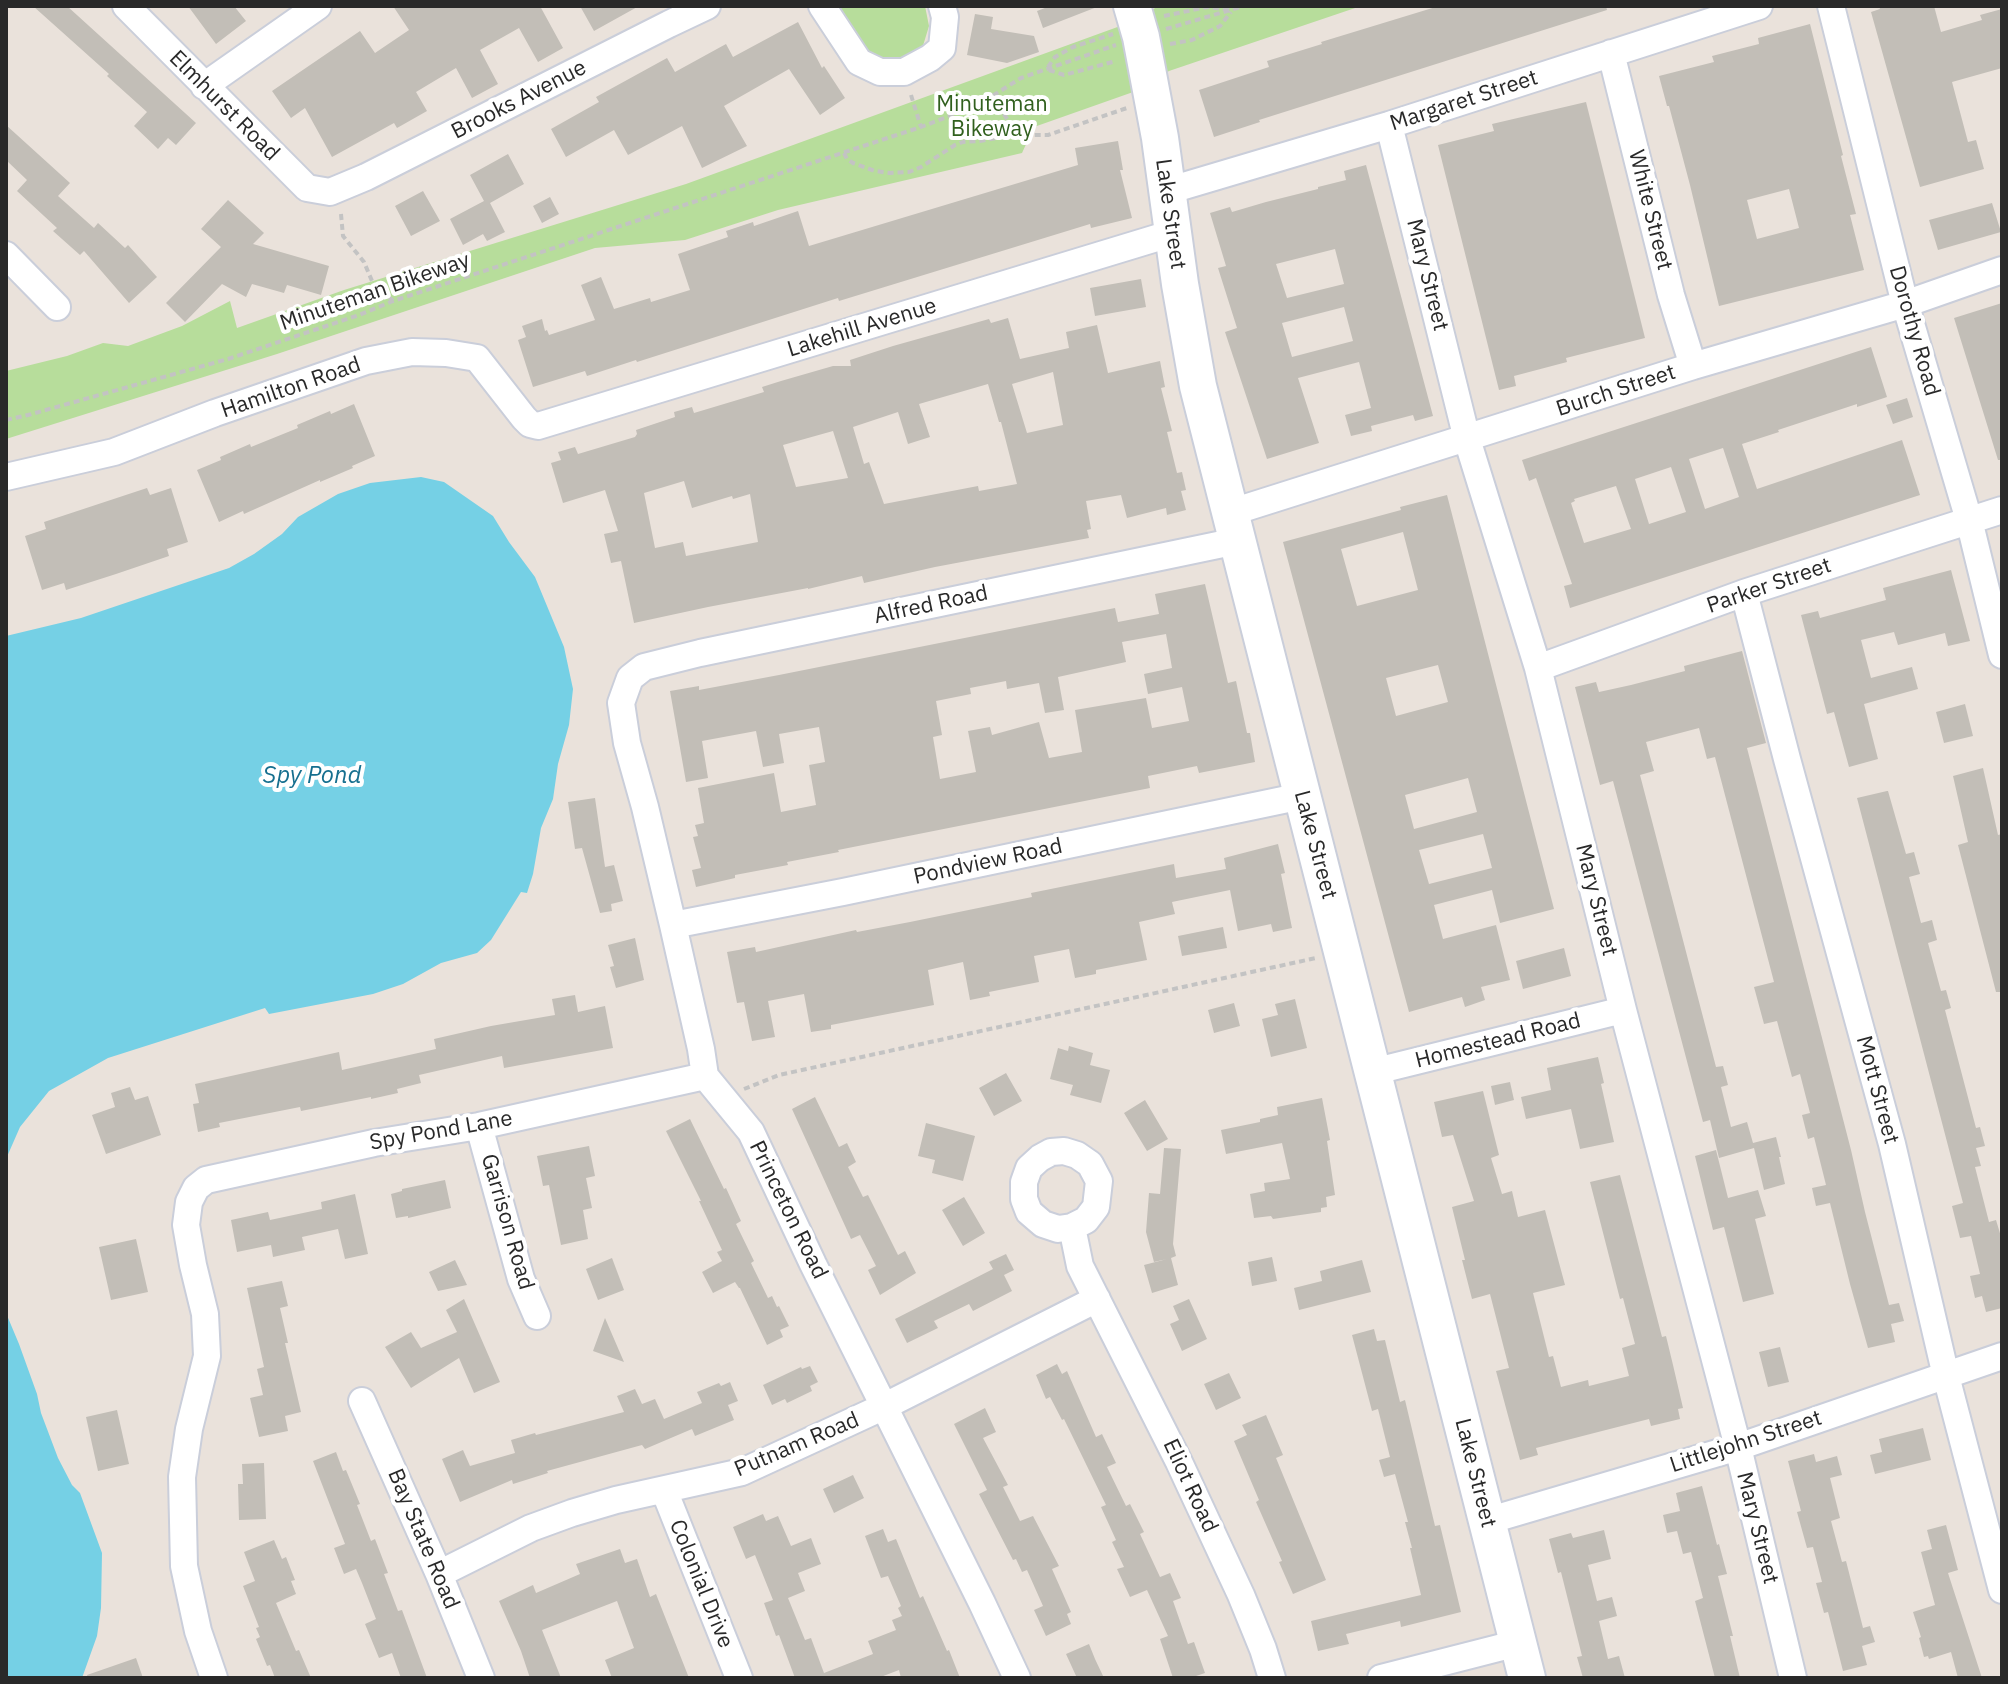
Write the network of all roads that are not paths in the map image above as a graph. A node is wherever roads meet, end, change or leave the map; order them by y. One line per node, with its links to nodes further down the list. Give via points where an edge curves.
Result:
1 (126, 6): 10 (street, Elmhurst Road)
2 (318, 6): 10 (street)
3 (707, 6): 13 (street, Brooks Avenue, via 366,177)
4 (822, 6): 5 (street, via 859,62 880,72 904,72 942,48)
5 (942, 6)
6 (1759, 6): 9 (street, Margaret Street)
7 (1831, 6): 17 (street, Dorothy Road)
8 (1134, 19): 12 (main road, Lake Street)
9 (1611, 53): 11 (street, Margaret Street); 19 (street, White Street)
10 (204, 86): 13 (street, Elmhurst Road, via 307,188)
11 (1389, 125): 12 (street, Margaret Street); 21 (street, Mary Street)
12 (1167, 191): 14 (main road, Lake Street)
13 (335, 200)
14 (1173, 233): 20 (street, Lakehill Avenue); 25 (main road, Lake Street, via 1198,386)
15 (6, 255): 18 (street)
16 (2002, 270): 17 (street, Burch Street)
17 (1905, 304): 19 (street, Burch Street); 24 (street, Dorothy Road)
18 (57, 307)
19 (1693, 366): 21 (street, Burch Street)
20 (551, 423): 22 (street, Hamilton Road, via 530,424 477,358 412,352 366,361 114,452)
21 (1467, 439): 25 (street, Burch Street); 28 (street, Mary Street)
22 (6, 477)
23 (2002, 510): 24 (street, Parker Street)
24 (1969, 520): 26 (street, Parker Street); 27 (street, Dorothy Road)
25 (1233, 527): 29 (street, Alfred Road, via 644,667); 30 (main road, Lake Street)
26 (1744, 593): 28 (street, Parker Street); 40 (street, Mott Street, via 1892,1144)
27 (2002, 655)
28 (1538, 668): 32 (street, Mary Street)
29 (630, 678): 31 (street, Princeton Road, via 621,703 623,722)
30 (1302, 796): 31 (street, Pondview Road); 33 (main road, Lake Street)
31 (673, 925): 34 (street, Princeton Road)
32 (1623, 1010): 33 (street, Homestead Road); 43 (street, Mary Street)
33 (1372, 1072): 45 (main road, Lake Street)
34 (705, 1076): 35 (street, Spy Pond Lane); 42 (street, Princeton Road, via 751,1132)
35 (479, 1126): 38 (street, Garrison Road, via 521,1279); 49 (street, Spy Pond Lane, via 206,1180 189,1202 186,1225 205,1314 207,1356 182,1477 184,1566)
36 (1072, 1227): 37 (street, Eliot Road, via 1080,1266)
37 (1097, 1299): 42 (street, Putnam Road); 53 (street, Eliot Road, via 1241,1595)
38 (537, 1316)
39 (2002, 1356): 40 (street, Littlejohn Street)
40 (1946, 1376): 43 (street, Littlejohn Street); 47 (street, Mott Street)
41 (362, 1401): 46 (street, Bay State Road)
42 (885, 1406): 44 (street, Putnam Road, via 742,1472); 52 (street, Princeton Road)
43 (1738, 1447): 45 (street, Littlejohn Street); 55 (street, Mary Street)
44 (664, 1490): 46 (street, Putnam Road, via 531,1528); 51 (street, Colonial Drive)
45 (1487, 1521): 48 (main road, Lake Street)
46 (439, 1574): 50 (street, Bay State Road)
47 (2002, 1590)
48 (1518, 1667): 54 (street)
49 (214, 1678)
50 (481, 1678)
51 (739, 1678)
52 (1017, 1678)
53 (1272, 1678)
54 (1381, 1678)
55 (1793, 1678)

